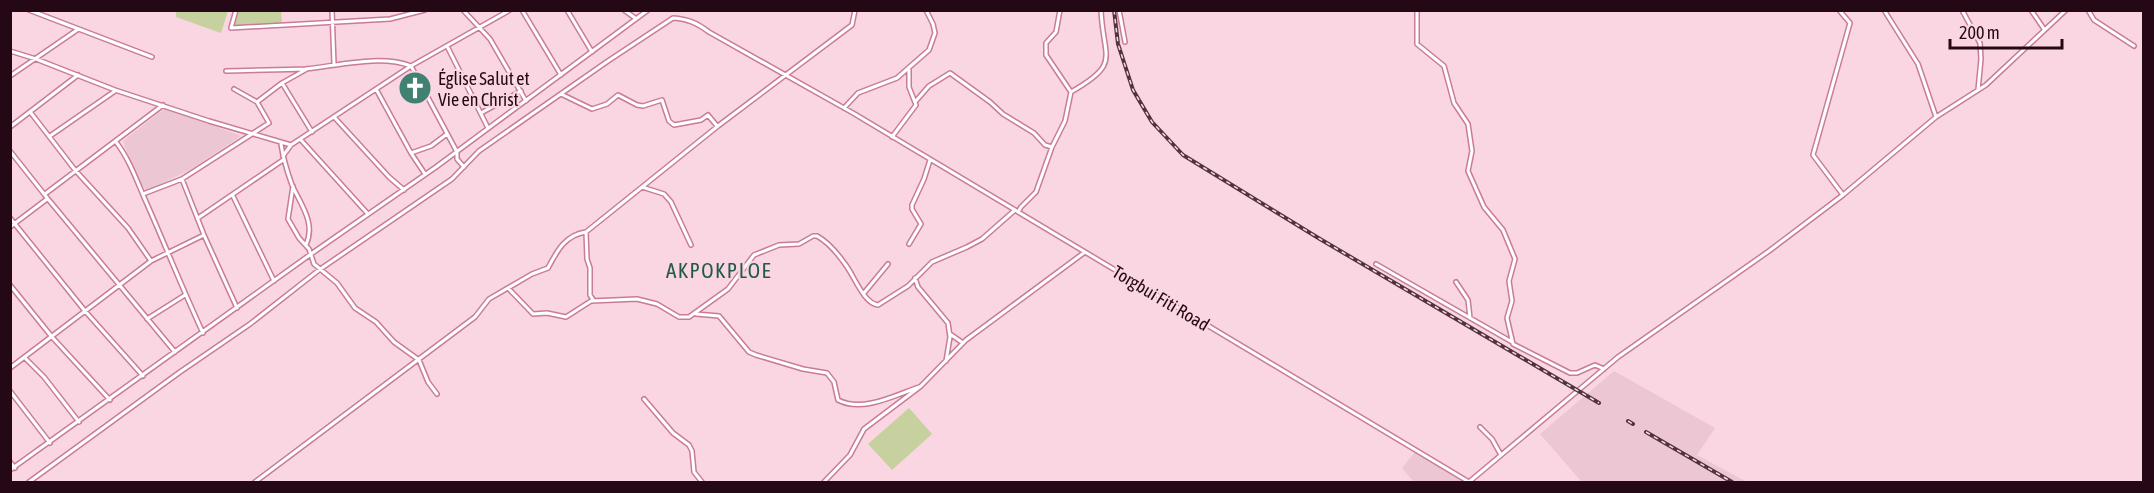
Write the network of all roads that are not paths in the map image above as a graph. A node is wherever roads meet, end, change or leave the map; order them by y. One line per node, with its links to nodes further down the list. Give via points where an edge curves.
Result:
1 (28, 10): 29 (street)
2 (236, 10): 26 (street, via 231,28)
3 (332, 10): 26 (street)
4 (404, 10): 24 (street)
5 (425, 10): 24 (street)
6 (463, 10): 27 (street)
7 (510, 10): 27 (street)
8 (522, 10): 43 (street)
9 (567, 10): 34 (street)
10 (624, 10): 25 (street)
11 (648, 10): 25 (street)
12 (855, 10): 45 (street, via 852,25)
13 (926, 10): 40 (street, via 935,33 933,42)
14 (1060, 10): 52 (street, via 1056,32 1046,43 1046,55)
15 (1101, 10): 52 (street, via 1107,59 1098,75)
16 (1119, 10): 30 (street)
17 (1417, 10): 131 (street, via 1417,44 1444,66 1454,103 1468,124 1472,151 1468,171 1484,207 1503,230 1515,259 1507,318)
18 (1839, 10): 90 (street, via 1850,23 1813,156)
19 (1884, 10): 61 (street, via 1918,64)
20 (1962, 10): 50 (street, via 1980,43)
21 (2031, 10): 28 (street)
22 (2066, 10): 28 (street)
23 (2088, 10): 32 (street, via 2094,20)
24 (410, 16): 26 (street)
25 (635, 18): 34 (street)
26 (333, 22): 37 (street)
27 (479, 27): 31 (street); 51 (street)
28 (2044, 29): 50 (street)
29 (77, 30): 35 (street); 36 (street)
30 (1125, 42)
31 (447, 46): 38 (street); 60 (street)
32 (2134, 46)
33 (10, 51): 36 (street)
34 (592, 52): 43 (street)
35 (152, 57)
36 (36, 59): 42 (street); 44 (street)
37 (334, 64): 38 (street, via 394,62); 39 (street)
38 (411, 66): 48 (street); 67 (street)
39 (308, 68): 41 (street); 46 (street)
40 (909, 69): 56 (street, via 909,87); 58 (street, via 897,78 858,93)
41 (226, 71)
42 (78, 75): 49 (street); 59 (street)
43 (561, 75): 54 (street)
44 (10, 76)
45 (787, 76): 53 (street, Torgbui Fiti Road, via 698,24 674,18); 58 (street, Torgbui Fiti Road); 63 (street)
46 (282, 83): 55 (street); 66 (street)
47 (234, 89): 55 (street)
48 (376, 89): 62 (street); 78 (street)
49 (115, 90): 57 (street); 69 (street)
50 (1978, 90): 61 (street)
51 (521, 91): 54 (street); 60 (street)
52 (1071, 92): 75 (street, via 1065,121)
53 (561, 94): 63 (street, via 592,109 618,96 643,106 662,100 674,125 708,116); 81 (street, Torgbui Fiti Road, via 479,151)
54 (526, 101): 65 (street)
55 (256, 102): 68 (street, via 269,123)
56 (915, 102): 70 (street, via 914,109); 75 (street, via 929,86 950,73)
57 (163, 105): 68 (street); 72 (street)
58 (844, 108): 70 (street, Torgbui Fiti Road)
59 (31, 113): 64 (street); 69 (street)
60 (481, 113): 65 (street)
61 (1936, 117): 90 (street)
62 (335, 118): 66 (street); 87 (street)
63 (718, 126): 86 (street)
64 (10, 127)
65 (488, 128): 77 (street)
66 (312, 132): 71 (street)
67 (447, 134): 77 (street); 78 (street, via 431,146)
68 (254, 135): 73 (street); 84 (street)
69 (50, 136): 82 (street)
70 (892, 137): 80 (street, Torgbui Fiti Road)
71 (301, 139): 74 (street); 94 (street)
72 (116, 142): 82 (street); 89 (street)
73 (281, 143): 74 (street); 79 (street)
74 (291, 145): 79 (street)
75 (1052, 147): 93 (street, via 1036,192)
76 (10, 151): 88 (street)
77 (457, 152): 81 (street); 83 (street)
78 (411, 153): 83 (street)
79 (283, 158): 85 (street); 91 (street)
80 (930, 160): 93 (street, Torgbui Fiti Road); 101 (street, via 912,206 921,224)
81 (464, 167): 110 (street, Torgbui Fiti Road, via 415,206)
82 (75, 170): 88 (street); 107 (street, via 123,222)
83 (425, 174): 87 (street)
84 (182, 179): 89 (street); 96 (street)
85 (293, 186): 102 (street, via 310,225); 102 (street, via 288,219)
86 (642, 187): 99 (street); 103 (street, via 664,194 671,202)
87 (404, 190): 94 (street)
88 (44, 194): 92 (street)
89 (142, 194): 104 (street)
90 (1843, 195): 138 (street)
91 (233, 196): 96 (street); 112 (street)
92 (48, 199): 97 (street); 114 (street)
93 (1017, 211): 105 (street, Torgbui Fiti Road); 111 (street, via 982,239 932,262)
94 (368, 214): 106 (street)
95 (10, 218): 97 (street)
96 (198, 218): 100 (street)
97 (15, 224): 98 (street); 124 (street)
98 (10, 227)
99 (586, 232): 118 (street, via 575,234 560,246 548,268); 122 (street, via 590,295)
100 (204, 235): 104 (street); 123 (street)
101 (909, 244)
102 (306, 245): 106 (street)
103 (691, 245)
104 (168, 252): 107 (street); 121 (street)
105 (1085, 252): 132 (street); 151 (street, Torgbui Fiti Road)
106 (311, 254): 110 (street); 112 (street)
107 (151, 261): 114 (street)
108 (888, 264): 120 (street)
109 (1376, 264): 126 (street)
110 (319, 270): 135 (street, via 337,283 355,308); 152 (street, Torgbui Fiti Road)
111 (915, 278): 116 (street); 117 (street)
112 (274, 281): 123 (street)
113 (1456, 282): 126 (street, via 1468,300)
114 (119, 284): 124 (street); 127 (street)
115 (10, 285): 119 (street)
116 (908, 286): 117 (street); 120 (street, via 878,305)
117 (918, 287): 129 (street, via 948,323)
118 (508, 288): 122 (street, via 533,314 566,317); 135 (street, via 489,299 475,317)
119 (12, 290): 130 (street)
120 (864, 292): 125 (street, via 826,243 813,236 799,244 779,245 754,255 728,289)
121 (185, 295): 127 (street); 128 (street)
122 (594, 301): 125 (street, via 637,299 657,304 679,317)
123 (237, 308): 128 (street)
124 (85, 311): 130 (street); 139 (street)
125 (694, 314): 140 (street, via 719,316 749,352 827,373 841,401 880,403)
126 (1470, 318): 131 (street)
127 (147, 319): 133 (street)
128 (203, 333): 133 (street)
129 (950, 334): 132 (street); 136 (street)
130 (52, 337): 134 (street); 144 (street)
131 (1512, 342): 138 (street, via 1570,373 1595,365)
132 (963, 343): 136 (street)
133 (175, 352): 139 (street)
134 (25, 358): 137 (street); 145 (street)
135 (419, 360): 142 (street); 153 (street)
136 (946, 361): 140 (street)
137 (10, 368)
138 (1604, 369): 148 (street)
139 (143, 376): 144 (street)
140 (921, 386): 155 (street, via 864,429 850,455)
141 (10, 391): 147 (street)
142 (437, 394)
143 (644, 399): 154 (street, via 672,433 689,446 694,472)
144 (110, 400): 145 (street)
145 (80, 422): 147 (street)
146 (1480, 427): 148 (street)
147 (50, 443): 150 (street)
148 (1501, 455): 151 (street)
149 (10, 462): 150 (street)
150 (13, 469)
151 (1469, 482)
152 (29, 483)
153 (255, 483)
154 (702, 483)
155 (824, 483)

